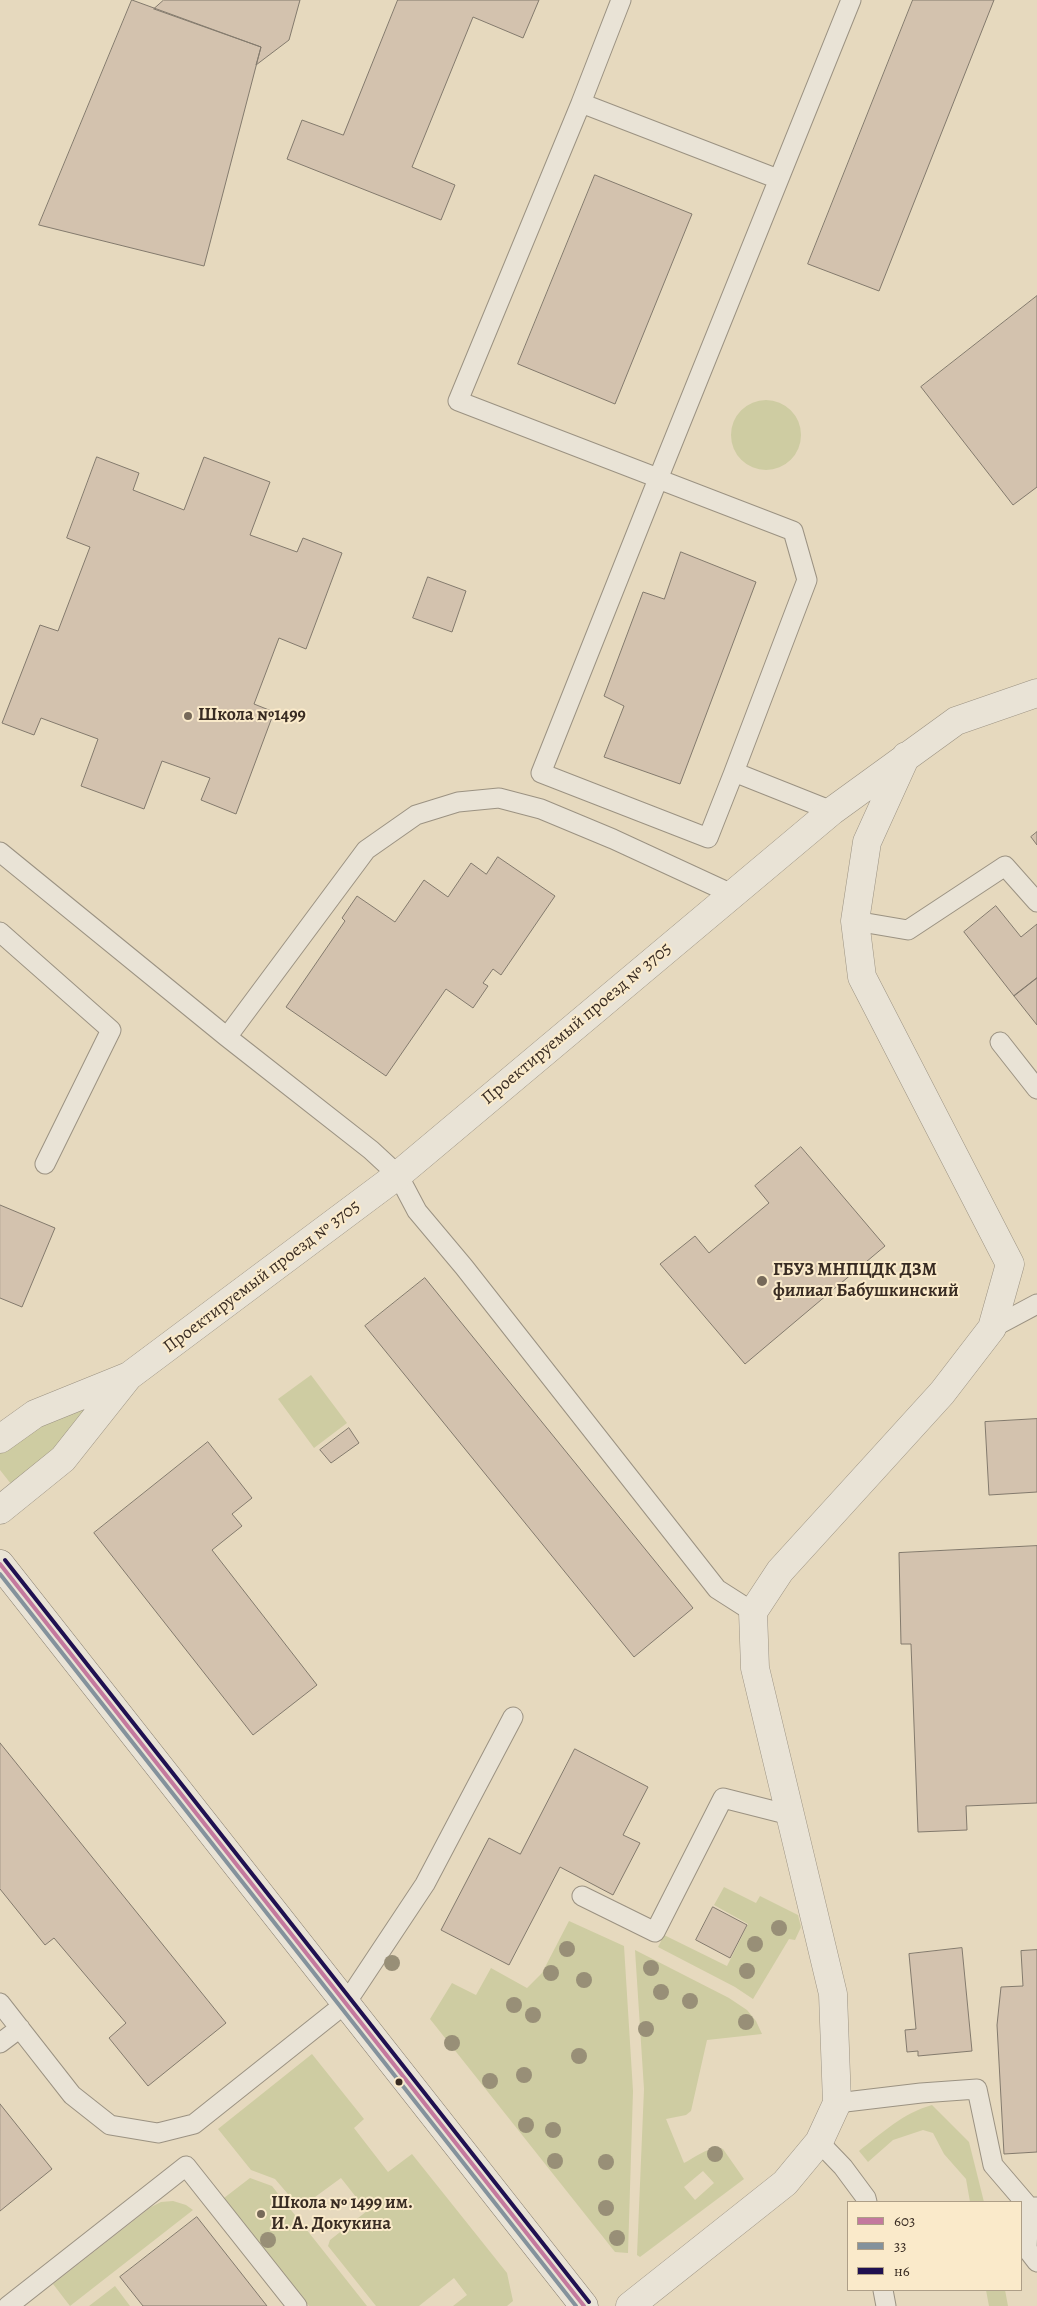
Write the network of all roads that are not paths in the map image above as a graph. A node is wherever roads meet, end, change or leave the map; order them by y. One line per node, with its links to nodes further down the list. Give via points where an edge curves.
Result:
1 (621, 0): 3 (lane)
2 (851, 0): 4 (lane)
3 (581, 103): 4 (lane); 5 (lane, via 458,401)
4 (778, 179): 5 (lane)
5 (658, 479): 8 (lane, via 793,531 807,580); 8 (lane, via 541,773 708,838)
6 (1037, 693): 7 (street, Проектируемый проезд № 3705, via 956,721)
7 (906, 756): 9 (street, Проектируемый проезд № 3705); 13 (street, via 867,842)
8 (734, 772): 9 (lane)
9 (832, 810): 11 (street, Проектируемый проезд № 3705)
10 (0, 852): 15 (lane)
11 (732, 894): 15 (lane, via 541,809 499,798 458,802 416,815 366,850); 19 (street, Проектируемый проезд № 3705)
12 (1037, 902): 13 (lane, via 1006,866 908,930)
13 (856, 921): 21 (street, via 862,976 1010,1264)
14 (0, 932): 18 (lane, via 111,1030)
15 (227, 1038): 19 (lane, via 371,1150)
16 (1000, 1042): 17 (lane)
17 (1037, 1089)
18 (45, 1164)
19 (398, 1175): 22 (street, Проектируемый проезд № 3705); 26 (lane, via 417,1212 464,1267 717,1589)
20 (1037, 1304): 21 (lane)
21 (992, 1328): 26 (street, via 942,1393 780,1571)
22 (129, 1376): 23 (street, Проектируемый проезд № 3705, via 35,1414); 24 (street, Проектируемый проезд № 3705, via 63,1459)
23 (0, 1439)
24 (0, 1510)
25 (0, 1564): 31 (street)
26 (753, 1612): 28 (street, via 755,1668)
27 (513, 1717): 31 (lane, via 425,1884)
28 (790, 1815): 29 (lane, via 723,1798 655,1932); 34 (street, via 833,1994)
29 (582, 1896)
30 (0, 2003): 32 (lane)
31 (346, 2003): 32 (lane, via 194,2124 158,2132 110,2126 72,2095); 42 (street)
32 (20, 2028): 33 (lane)
33 (0, 2043)
34 (837, 2103): 35 (street); 37 (lane, via 977,2089 993,2165)
35 (820, 2142): 36 (lane, via 843,2166); 43 (street, via 785,2183)
36 (867, 2201)
37 (1033, 2207): 38 (lane, via 1027,2249)
38 (1037, 2262)
39 (883, 2291): 44 (lane)
40 (8, 2306): 41 (lane, via 186,2166)
41 (297, 2306)
42 (584, 2306)
43 (630, 2306)
44 (886, 2306)

